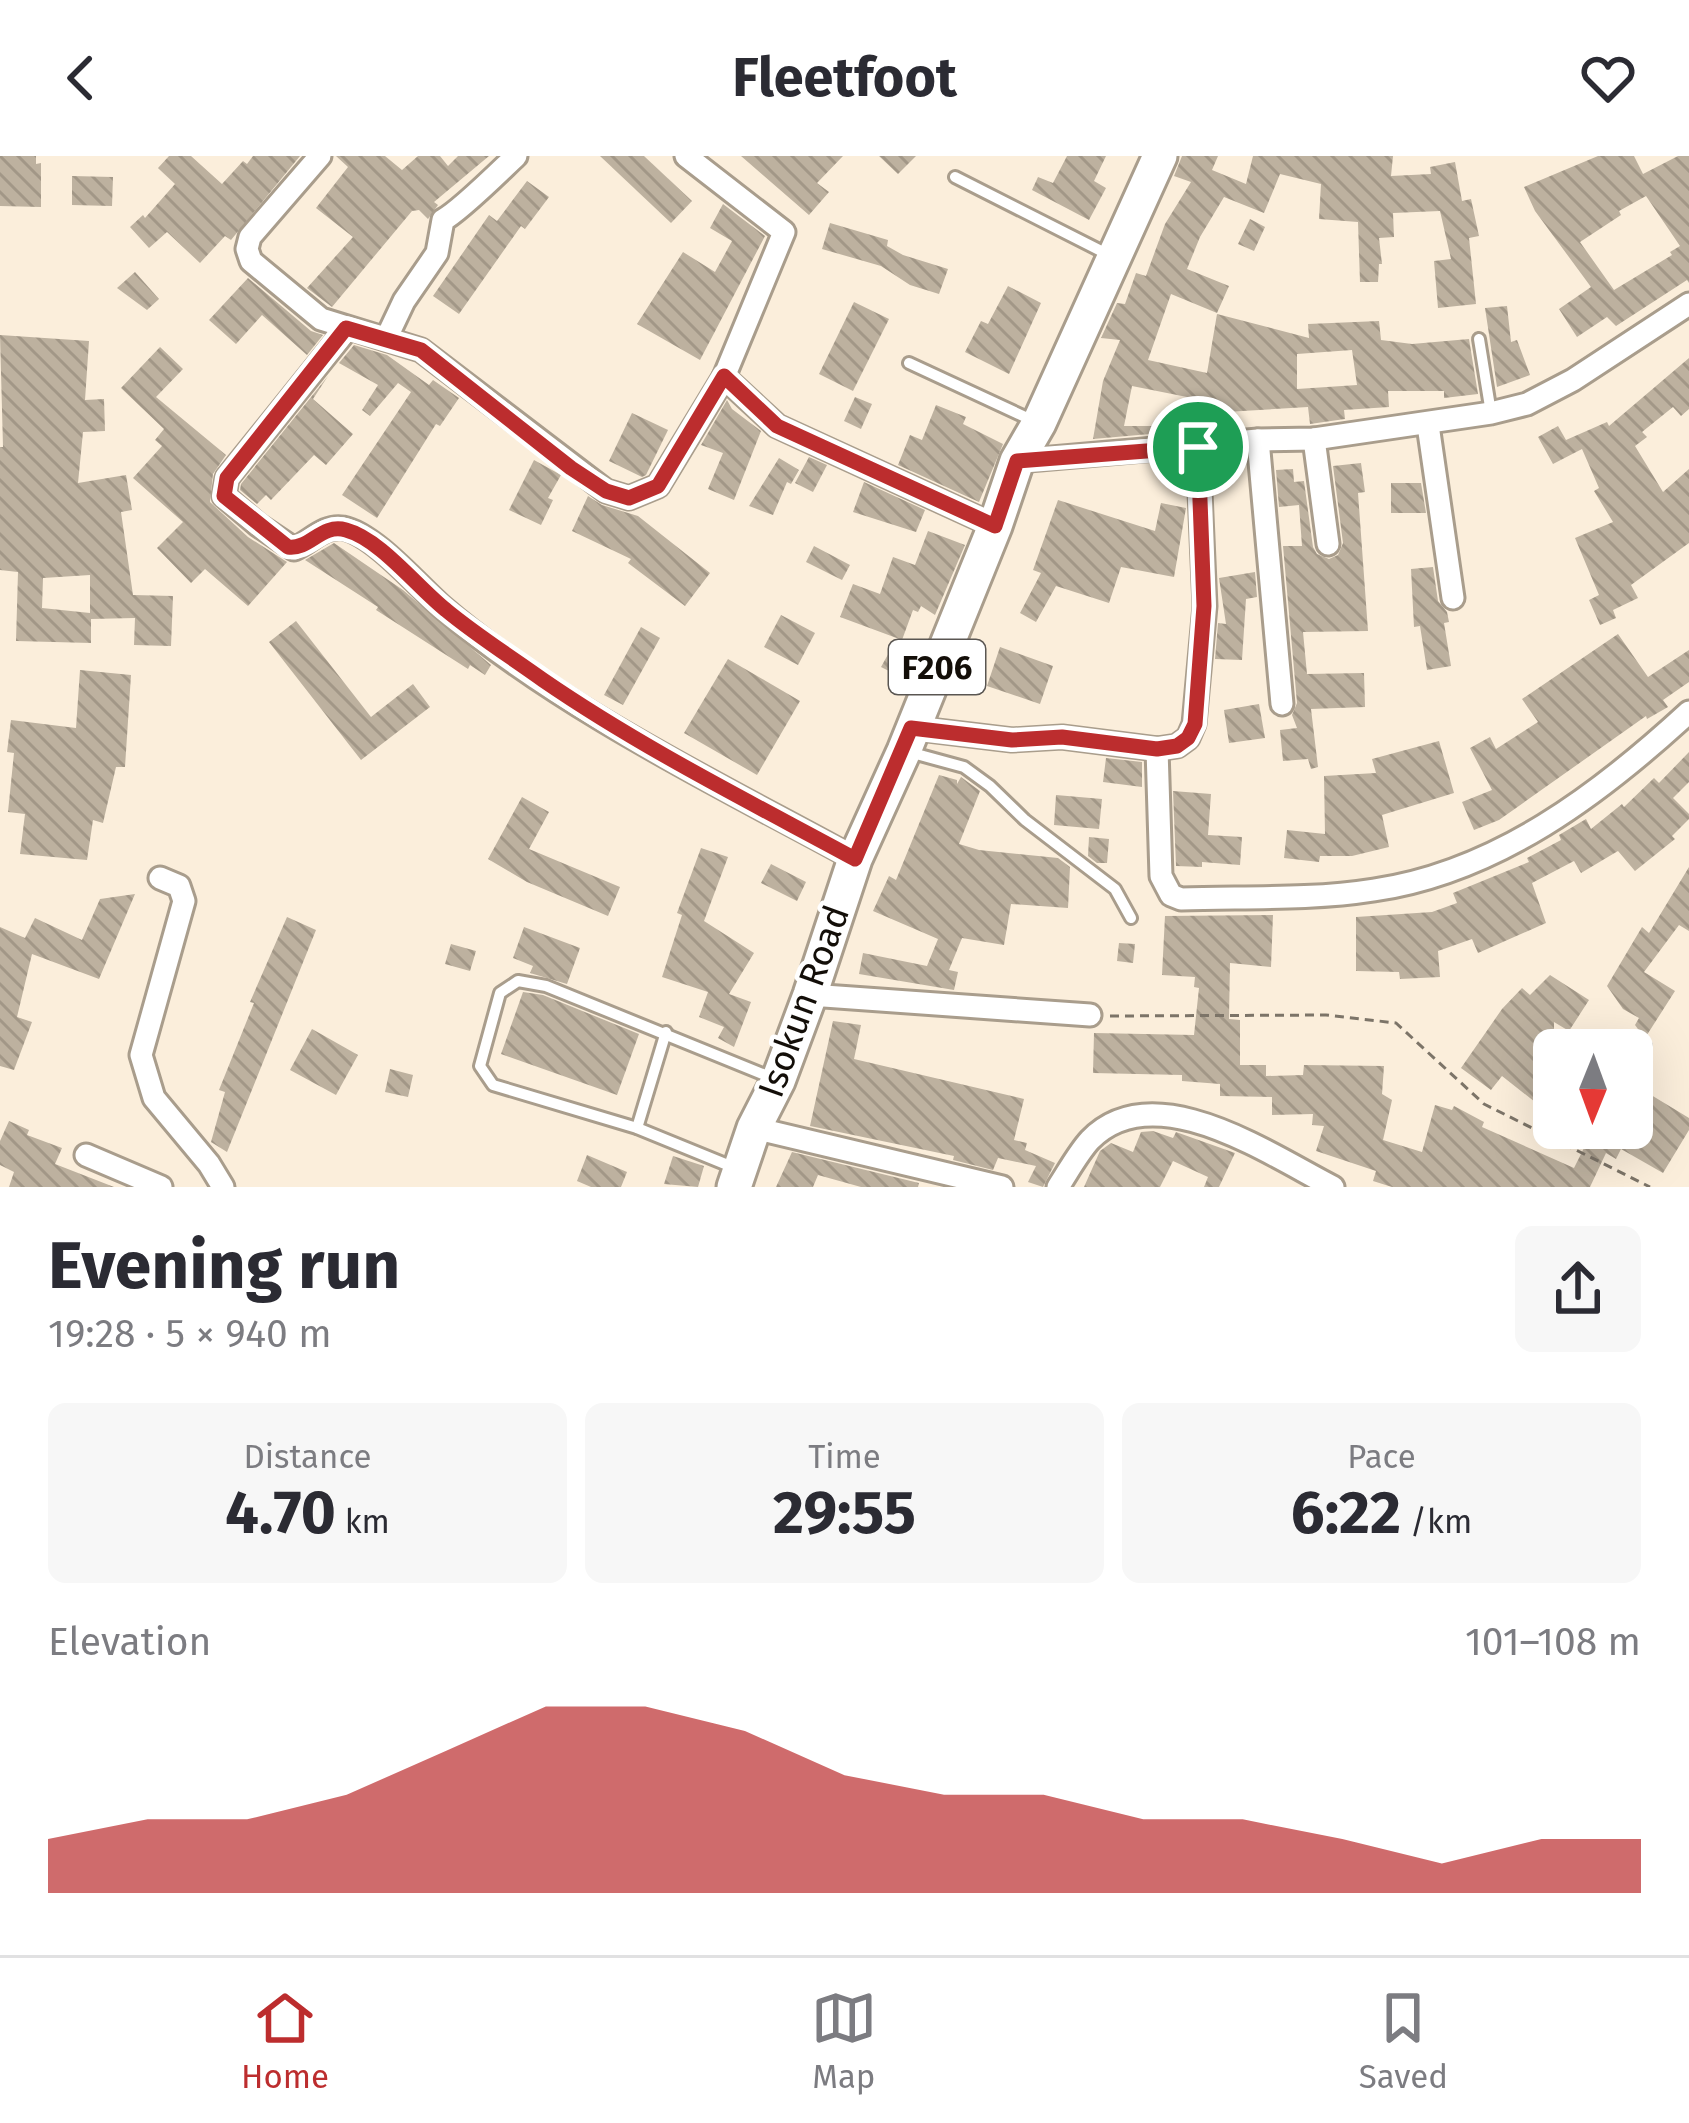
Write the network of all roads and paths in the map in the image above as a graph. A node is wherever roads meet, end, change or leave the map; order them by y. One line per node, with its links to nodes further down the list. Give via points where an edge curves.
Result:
1 (320, 156): 8 (street, via 247,249 250,261 321,319)
2 (517, 156): 9 (street, via 443,220 436,253)
3 (1160, 156): 6 (main road, Isokun Road / F206)
4 (688, 157): 12 (street, via 784,232)
5 (955, 177): 6 (lane)
6 (1112, 256): 14 (main road, Isokun Road / F206)
7 (1687, 309): 13 (street, via 1573,380)
8 (346, 328): 9 (street); 27 (street, via 227,478 224,496 288,547 322,530 364,537 447,611 547,683)
9 (386, 339): 12 (street, via 421,350 571,468 629,498 658,486)
10 (1479, 339): 13 (lane)
11 (909, 363): 14 (lane)
12 (724, 376): 20 (street, via 777,426)
13 (1490, 413): 15 (street)
14 (1039, 424): 19 (main road, Isokun Road / F206)
15 (1428, 425): 16 (street); 22 (street)
16 (1314, 439): 17 (street); 21 (street)
17 (1258, 440): 18 (street); 23 (street)
18 (1198, 447): 19 (street); 26 (street, via 1204,606 1195,724 1177,746)
19 (1017, 461): 20 (main road, Isokun Road / F206)
20 (995, 526): 25 (main road, Isokun Road / F206)
21 (1328, 544)
22 (1454, 598)
23 (1282, 704)
24 (1689, 712): 26 (street, via 1578,804 1512,846 1418,882 1325,895 1171,895 1161,876)
25 (908, 740): 26 (street, via 1062,737); 27 (main road, Isokun Road / F206); 29 (lane, via 990,786 1115,889)
26 (1157, 749)
27 (855, 859): 30 (main road, Isokun Road / F206)
28 (160, 878): 39 (street, via 179,886 184,901 141,1055 163,1113)
29 (1131, 918)
30 (810, 995): 31 (street); 33 (main road, Isokun Road / F206)
31 (1090, 1015): 43 (path, via 1326,1015 1396,1023 1484,1104)
32 (666, 1032): 33 (lane); 34 (lane); 34 (lane, via 518,981 500,993 481,1055 494,1085)
33 (778, 1081): 35 (main road, Isokun Road / F206)
34 (638, 1128): 37 (lane)
35 (754, 1129): 37 (main road, Isokun Road / F206); 40 (street)
36 (86, 1155): 38 (street)
37 (737, 1179)
38 (161, 1187)
39 (223, 1187)
40 (1002, 1187)
41 (1058, 1187): 42 (street, via 1091,1138 1167,1112)
42 (1333, 1187)
43 (1650, 1187)

